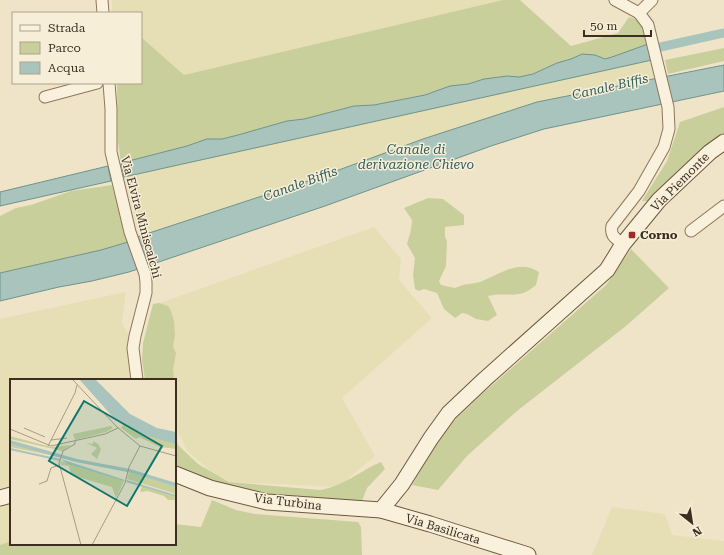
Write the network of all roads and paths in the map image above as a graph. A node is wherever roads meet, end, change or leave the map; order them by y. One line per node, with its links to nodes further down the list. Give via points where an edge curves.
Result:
1 (102, 0): 4 (street)
2 (615, 0): 5 (street)
3 (652, 0): 5 (street)
4 (103, 12)
5 (639, 13): 12 (street, via 648,25 652,40 668,108 669,129 664,147 639,191 612,226 613,237)
6 (94, 84): 8 (street)
7 (109, 84): 13 (street, Via Elvira Miniscalchi, via 111,152 130,232 146,282 146,293 135,336)
8 (45, 97)
9 (724, 142): 12 (street, Via Piemonte, via 659,200)
10 (724, 206): 11 (street)
11 (690, 231)
12 (622, 244): 17 (street, Via Piemonte, via 607,270 449,413 402,484)
13 (137, 379)
14 (176, 474): 17 (street, Via Turbina, via 210,488 266,502)
15 (10, 495): 16 (street)
16 (0, 498)
17 (381, 510): 18 (street, Via Basilicata)
18 (528, 555)

